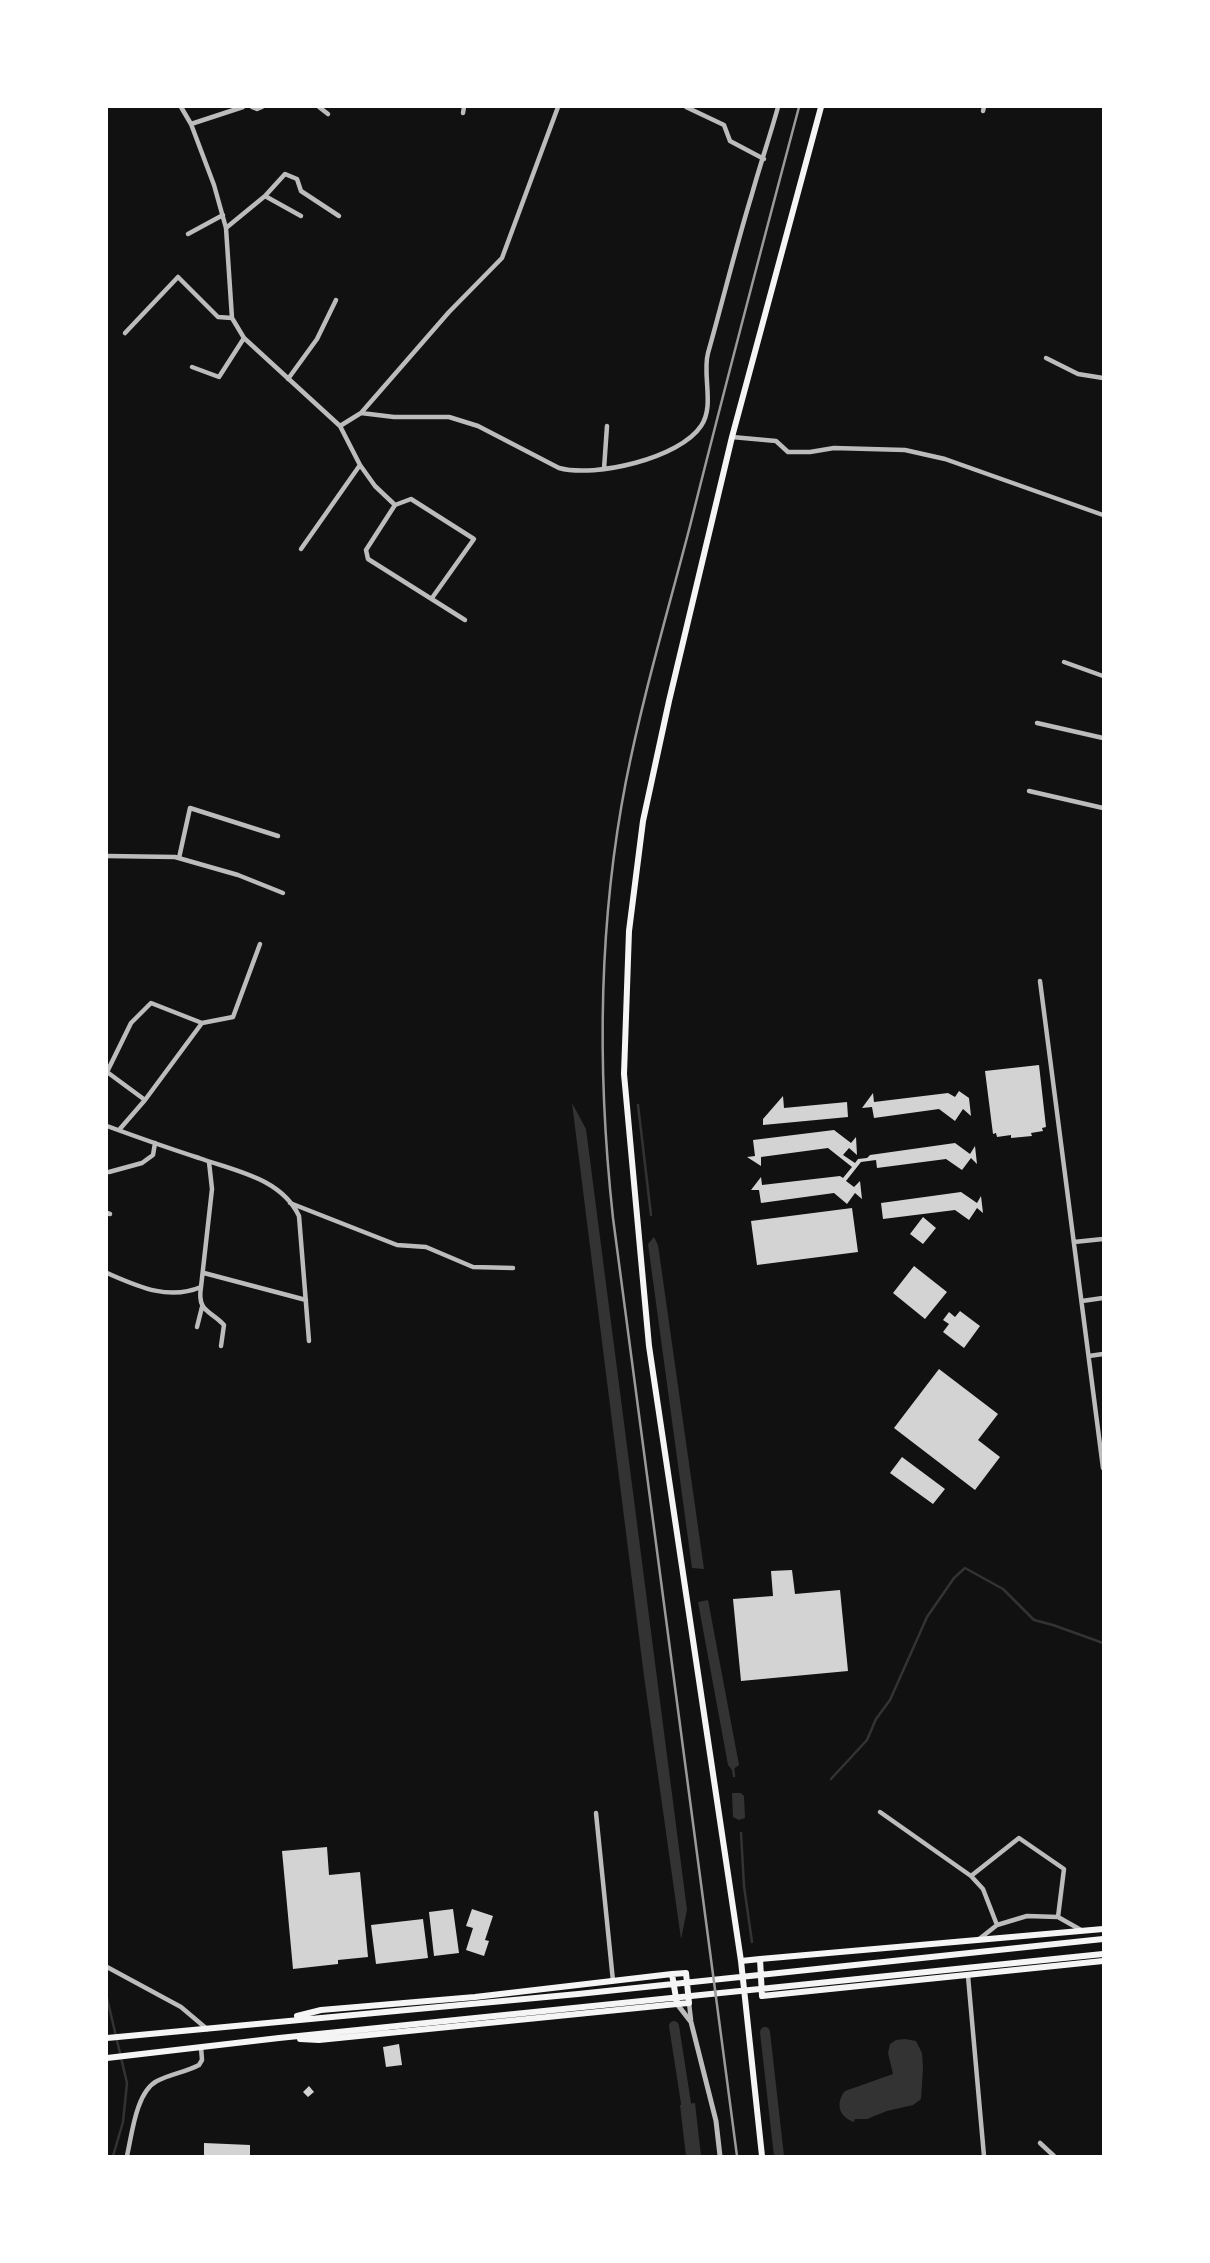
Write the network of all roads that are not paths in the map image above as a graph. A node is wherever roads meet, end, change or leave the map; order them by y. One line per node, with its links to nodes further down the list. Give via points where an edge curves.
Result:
1 (181, 107): 11 (street)
2 (243, 107): 11 (street)
3 (252, 107): 4 (street)
4 (262, 107)
5 (319, 107): 10 (street)
6 (558, 107): 27 (street, via 502,258)
7 (685, 107): 12 (street, via 724,125 730,141)
8 (778, 107): 12 (street)
9 (821, 107): 30 (main road)
10 (328, 114)
11 (191, 124): 14 (street)
12 (764, 159): 32 (street, via 706,362 702,425 688,441 639,463)
13 (265, 196): 15 (street); 16 (street, via 288,174 299,180 302,191); 17 (street)
14 (223, 215): 17 (street); 18 (street)
15 (301, 216)
16 (339, 216)
17 (226, 228): 20 (street)
18 (188, 234)
19 (336, 300): 26 (street, via 317,339)
20 (232, 318): 21 (street, via 218,317 178,277); 22 (street)
21 (125, 333)
22 (244, 338): 24 (street, via 219,377); 26 (street)
23 (1046, 358): 25 (street, via 1078,374)
24 (192, 367)
25 (1103, 378)
26 (288, 379): 28 (street)
27 (361, 413): 28 (street); 32 (street, via 449,417 478,426 559,468)
28 (340, 426): 31 (street)
29 (607, 426): 32 (street)
30 (732, 437): 34 (street, via 776,441 788,452 905,450 946,459); 86 (main road, via 643,821 629,932 624,1074 649,1346)
31 (360, 466): 33 (street); 35 (street)
32 (604, 469)
33 (395, 505): 36 (street, via 366,550 368,559); 36 (street, via 411,499 474,539)
34 (1103, 515)
35 (301, 549)
36 (432, 598): 37 (street)
37 (465, 620)
38 (1064, 662): 39 (street)
39 (1103, 676)
40 (1037, 723): 41 (street)
41 (1103, 738)
42 (1029, 791): 43 (street)
43 (1103, 808)
44 (278, 836): 46 (street, via 190,808)
45 (107, 856): 46 (street)
46 (180, 858): 47 (street)
47 (283, 893)
48 (260, 944): 50 (street, via 233,1017)
49 (1040, 981): 59 (street)
50 (202, 1023): 51 (street); 51 (street, via 151,1003 131,1023 107,1072)
51 (145, 1100): 53 (street)
52 (107, 1126): 53 (street)
53 (118, 1130): 54 (street)
54 (155, 1143): 55 (street); 56 (street, via 153,1155 142,1163)
55 (209, 1162): 57 (street, via 252,1175); 62 (street, via 212,1189)
56 (109, 1172)
57 (290, 1202): 60 (street, via 397,1245 426,1247 473,1267); 65 (street, via 299,1216)
58 (1103, 1239): 59 (street)
59 (1074, 1242): 66 (street)
60 (513, 1268)
61 (107, 1273): 63 (street, via 169,1294)
62 (204, 1273): 63 (street); 65 (street)
63 (201, 1287): 67 (street)
64 (1103, 1298): 66 (street)
65 (306, 1300): 69 (street)
66 (1082, 1301): 72 (street)
67 (202, 1307): 68 (street); 70 (street, via 224,1325)
68 (197, 1327)
69 (309, 1341)
70 (221, 1346)
71 (1103, 1354): 72 (street)
72 (1089, 1356): 73 (street)
73 (1100, 1417): 74 (street)
74 (1103, 1468)
75 (880, 1812): 77 (street)
76 (596, 1813): 91 (street)
77 (971, 1876): 78 (street, via 1019,1838 1065,1868); 79 (street, via 983,1889)
78 (1058, 1917): 79 (street, via 1027,1916); 81 (street)
79 (997, 1925): 83 (street)
80 (1103, 1929): 81 (main road)
81 (1081, 1930): 83 (main road)
82 (1103, 1939): 96 (main road)
83 (978, 1941): 85 (main road)
84 (1103, 1954): 100 (main road)
85 (760, 1959): 86 (main road); 92 (main road)
86 (741, 1961): 93 (main road)
87 (1103, 1961): 90 (main road)
88 (107, 1968): 98 (street, via 181,2007)
89 (672, 1974): 91 (main road); 94 (main road, via 686,1973); 95 (main road)
90 (968, 1976): 92 (main road); 107 (street)
91 (613, 1981): 96 (main road, via 321,2010)
92 (762, 1996): 93 (main road)
93 (745, 1998): 106 (main road)
94 (689, 2003): 95 (main road); 97 (street)
95 (677, 2004): 97 (street); 100 (main road, via 319,2040)
96 (278, 2022): 98 (main road)
97 (691, 2022): 105 (street)
98 (207, 2029): 99 (main road)
99 (108, 2038)
100 (279, 2038): 101 (main road)
101 (201, 2048): 102 (main road); 104 (street, via 199,2064 145,2090)
102 (107, 2058)
103 (1040, 2143): 108 (street)
104 (127, 2156)
105 (720, 2156)
106 (762, 2156)
107 (985, 2156)
108 (1054, 2156)

